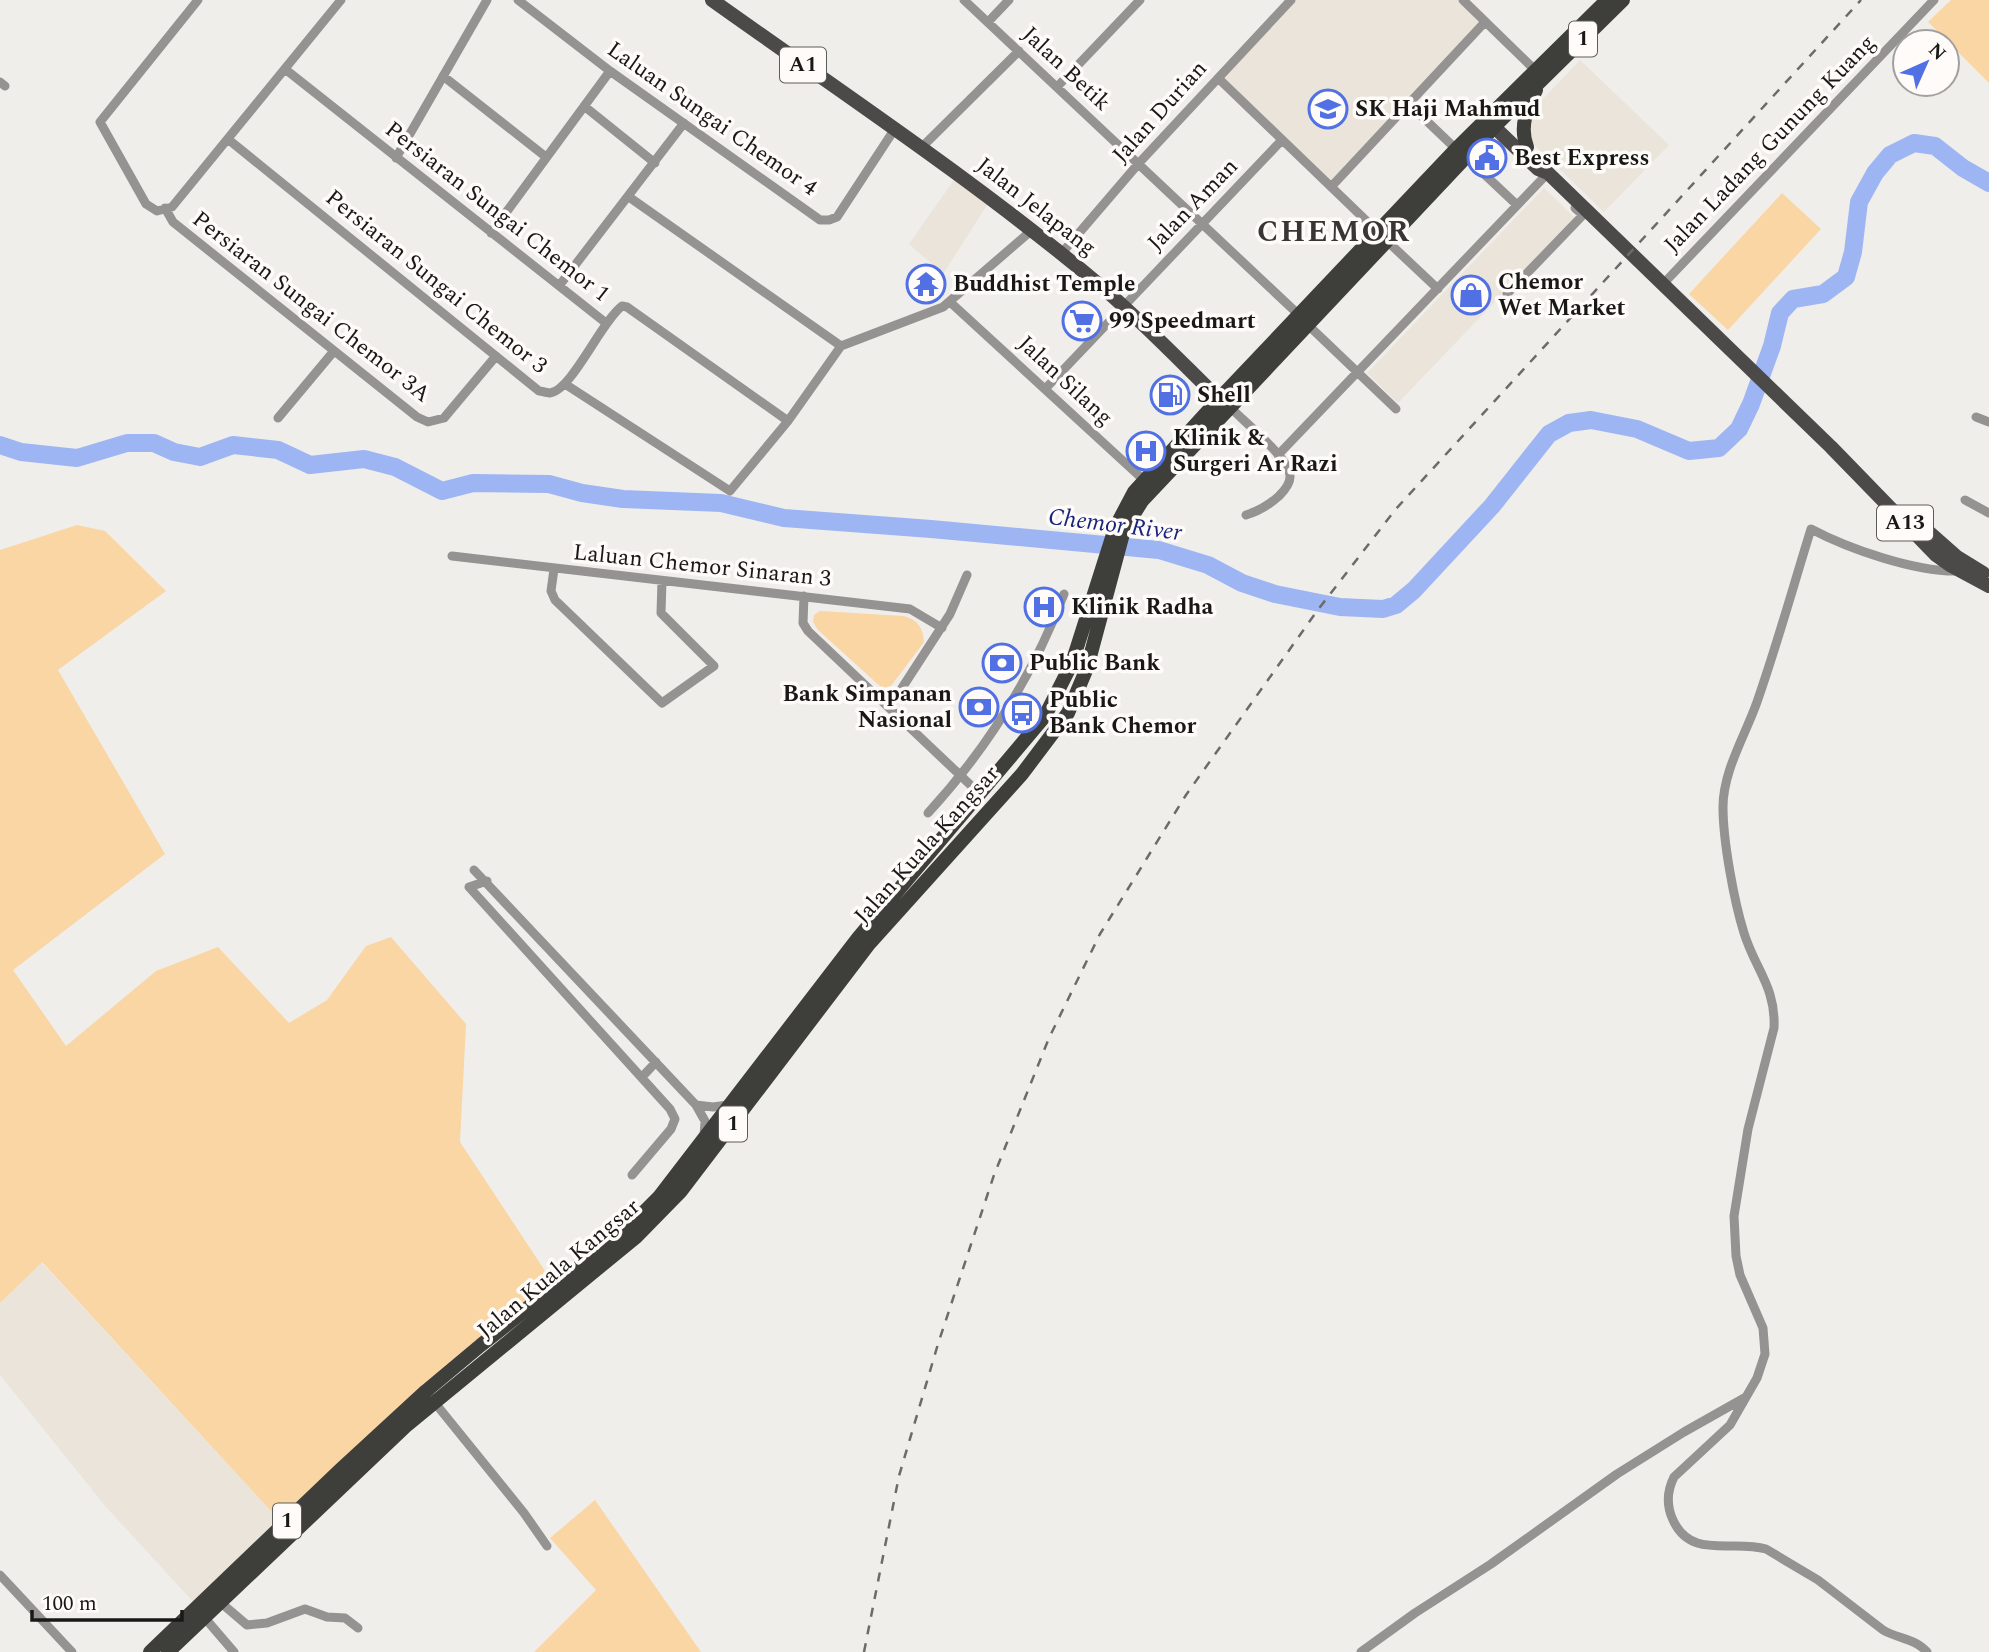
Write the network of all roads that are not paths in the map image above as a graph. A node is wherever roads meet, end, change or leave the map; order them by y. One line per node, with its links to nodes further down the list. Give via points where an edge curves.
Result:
1 (198, 0): 42 (street, Persiaran Sungai Chemor 3A, via 100,122 146,204)
2 (341, 0): 18 (street)
3 (487, 0): 20 (street)
4 (518, 0): 19 (street, Laluan Sungai Chemor 4)
5 (712, 0): 28 (main road, Jalan Jelapang / A1)
6 (721, 0): 28 (main road, Jalan Jelapang / A1)
7 (964, 0): 15 (street, Jalan Betik)
8 (1009, 0): 15 (street)
9 (1140, 0): 23 (street)
10 (1291, 0): 22 (street, Jalan Durian)
11 (1463, 0): 16 (street)
12 (1607, 0): 21 (highway, Jalan Kuala Kangsar / 1)
13 (1623, 0): 21 (highway, Jalan Kuala Kangsar / 1)
14 (1934, 0): 48 (street, Jalan Ladang Gunung Kuang)
15 (988, 22): 17 (street, Jalan Betik)
16 (1485, 22): 21 (street); 24 (street)
17 (1019, 51): 23 (street, Jalan Betik); 31 (street)
18 (285, 69): 30 (street); 35 (street, Persiaran Sungai Chemor 1)
19 (610, 71): 25 (street); 27 (street, Laluan Sungai Chemor 4)
20 (443, 76): 34 (street); 35 (street)
21 (1539, 77): 26 (highway, Jalan Kuala Kangsar / 1); 32 (highway, via 1525,113)
22 (1217, 78): 29 (street); 37 (street, Jalan Durian)
23 (1057, 87): 37 (street, Jalan Betik)
24 (1409, 104): 33 (street); 39 (street)
25 (584, 106): 34 (street); 36 (street)
26 (1493, 120): 32 (main road); 33 (highway, Jalan Kuala Kangsar / 1); 38 (main road)
27 (684, 123): 28 (street, Laluan Sungai Chemor 4, via 820,220 836,217); 36 (street)
28 (897, 127): 31 (main road, Jalan Jelapang / A1)
29 (1282, 139): 39 (street); 43 (street, Jalan Aman)
30 (229, 140): 42 (street, via 172,206); 58 (street, Persiaran Sungai Chemor 3)
31 (923, 146): 44 (main road, Jalan Jelapang / A1); 47 (main road, Jalan Jelapang / A1)
32 (1527, 147): 38 (main road, via 1544,163)
33 (1461, 153): 41 (street); 46 (highway, Jalan Kuala Kangsar / 1)
34 (546, 157): 45 (street)
35 (396, 158): 45 (street, Persiaran Sungai Chemor 1)
36 (654, 163): 40 (street)
37 (1140, 165): 43 (street, Jalan Betik); 47 (street, Jalan Durian)
38 (1545, 175): 41 (street); 48 (main road, A13); 51 (street, via 1583,215)
39 (1331, 187): 46 (street)
40 (629, 197): 49 (street); 56 (street)
41 (1517, 205): 50 (street)
42 (161, 210): 57 (street, Persiaran Sungai Chemor 3A)
43 (1202, 223): 53 (street, Jalan Aman); 54 (street, Jalan Betik)
44 (1032, 230): 47 (main road, Jalan Jelapang / A1); 52 (street)
45 (491, 233): 49 (street, Persiaran Sungai Chemor 1)
46 (1382, 236): 50 (street); 54 (highway, Jalan Kuala Kangsar / 1)
47 (1063, 251): 53 (main road, Jalan Jelapang / A1)
48 (1664, 283): 68 (main road, A13)
49 (559, 286): 55 (street, Persiaran Sungai Chemor 1)
50 (1438, 289): 59 (street)
51 (1507, 294)
52 (950, 302): 56 (street); 61 (street, Jalan Silang)
53 (1125, 304): 61 (street, Jalan Aman); 62 (main road, Jalan Jelapang / A1)
54 (1303, 320): 59 (street, Jalan Betik); 62 (highway, Jalan Kuala Kangsar / 1)
55 (606, 323): 60 (street, Persiaran Sungai Chemor 3); 66 (street, Persiaran Sungai Chemor 1, via 618,309 627,307)
56 (841, 346): 66 (street)
57 (334, 351): 58 (street, Persiaran Sungai Chemor 3A, via 428,422 444,418); 65 (street)
58 (496, 356): 60 (street, Persiaran Sungai Chemor 3, via 539,391 550,393)
59 (1358, 372): 63 (street, Jalan Betik); 69 (street)
60 (565, 384): 66 (street, via 730,491)
61 (1046, 388): 70 (street, Jalan Silang)
62 (1224, 400): 69 (street); 70 (highway, Jalan Kuala Kangsar / 1)
63 (1396, 409)
64 (1976, 417): 67 (street)
65 (278, 418)
66 (788, 421)
67 (1989, 422)
68 (1831, 447): 77 (main road, A13, via 1931,549); 79 (main road, A13, via 1957,557)
69 (1278, 455): 73 (street, via 1289,468 1290,480 1267,506)
70 (1149, 484): 75 (highway, Jalan Kuala Kangsar / 1, via 1119,529)
71 (1965, 500): 72 (street)
72 (1989, 513)
73 (1246, 515)
74 (452, 556): 76 (street, Laluan Chemor Sinaran 3)
75 (1107, 567): 86 (highway, Jalan Kuala Kangsar / 1, via 1087,668); 88 (highway, Jalan Kuala Kangsar / 1, via 1055,700)
76 (554, 569): 80 (street, Laluan Chemor Sinaran 3); 80 (street, via 551,591 555,600 662,703 714,666 661,613)
77 (1959, 571): 81 (main road, A13); 99 (street, via 1912,565 1811,529 1766,676 1729,770 1723,806 1730,864 1743,931 1775,1011 1734,1216 1740,1275 1765,1342 1762,1366)
78 (967, 575): 84 (street)
79 (1989, 576)
80 (662, 581): 83 (street, Laluan Chemor Sinaran 3)
81 (1989, 586)
82 (1065, 594): 87 (street, via 1037,658)
83 (804, 596): 84 (street, Laluan Chemor Sinaran 3, via 909,609); 85 (street, via 805,627)
84 (942, 628): 85 (street)
85 (889, 708): 87 (street)
86 (1060, 725): 88 (highway, via 999,787); 90 (highway, Jalan Kuala Kangsar / 1)
87 (961, 777): 88 (street); 89 (street)
88 (980, 794): 90 (highway, via 978,810); 95 (highway, Jalan Kuala Kangsar / 1, via 858,938)
89 (928, 813)
90 (962, 839): 100 (highway, Jalan Kuala Kangsar / 1, via 861,954 668,1206 636,1237)
91 (474, 870): 92 (street)
92 (486, 881): 93 (street); 94 (street, via 469,887)
93 (656, 1062): 94 (street); 96 (street)
94 (642, 1077): 98 (street, via 675,1119)
95 (732, 1104): 96 (street); 97 (highway, Jalan Kuala Kangsar / 1)
96 (696, 1105): 97 (street, via 705,1121)
97 (703, 1142): 100 (highway, Jalan Kuala Kangsar / 1, via 636,1221 481,1345)
98 (632, 1175)
99 (1747, 1396): 110 (street, via 1617,1474); 111 (street, via 1730,1425 1669,1487 1670,1511 1681,1534 1699,1544 1766,1549 1818,1580 1883,1630 1918,1642)
100 (430, 1397): 101 (street); 103 (highway, Jalan Kuala Kangsar / 1); 107 (highway, Jalan Kuala Kangsar / 1, via 331,1479)
101 (547, 1546)
102 (0, 1575): 106 (street)
103 (220, 1602): 104 (highway, Jalan Kuala Kangsar / 1); 105 (street, via 247,1625 305,1609 345,1618)
104 (204, 1617): 108 (highway, Jalan Kuala Kangsar / 1); 109 (street)
105 (358, 1628)
106 (72, 1652)
107 (150, 1652)
108 (168, 1652)
109 (234, 1652)
110 (1361, 1652)
111 (1927, 1652)

